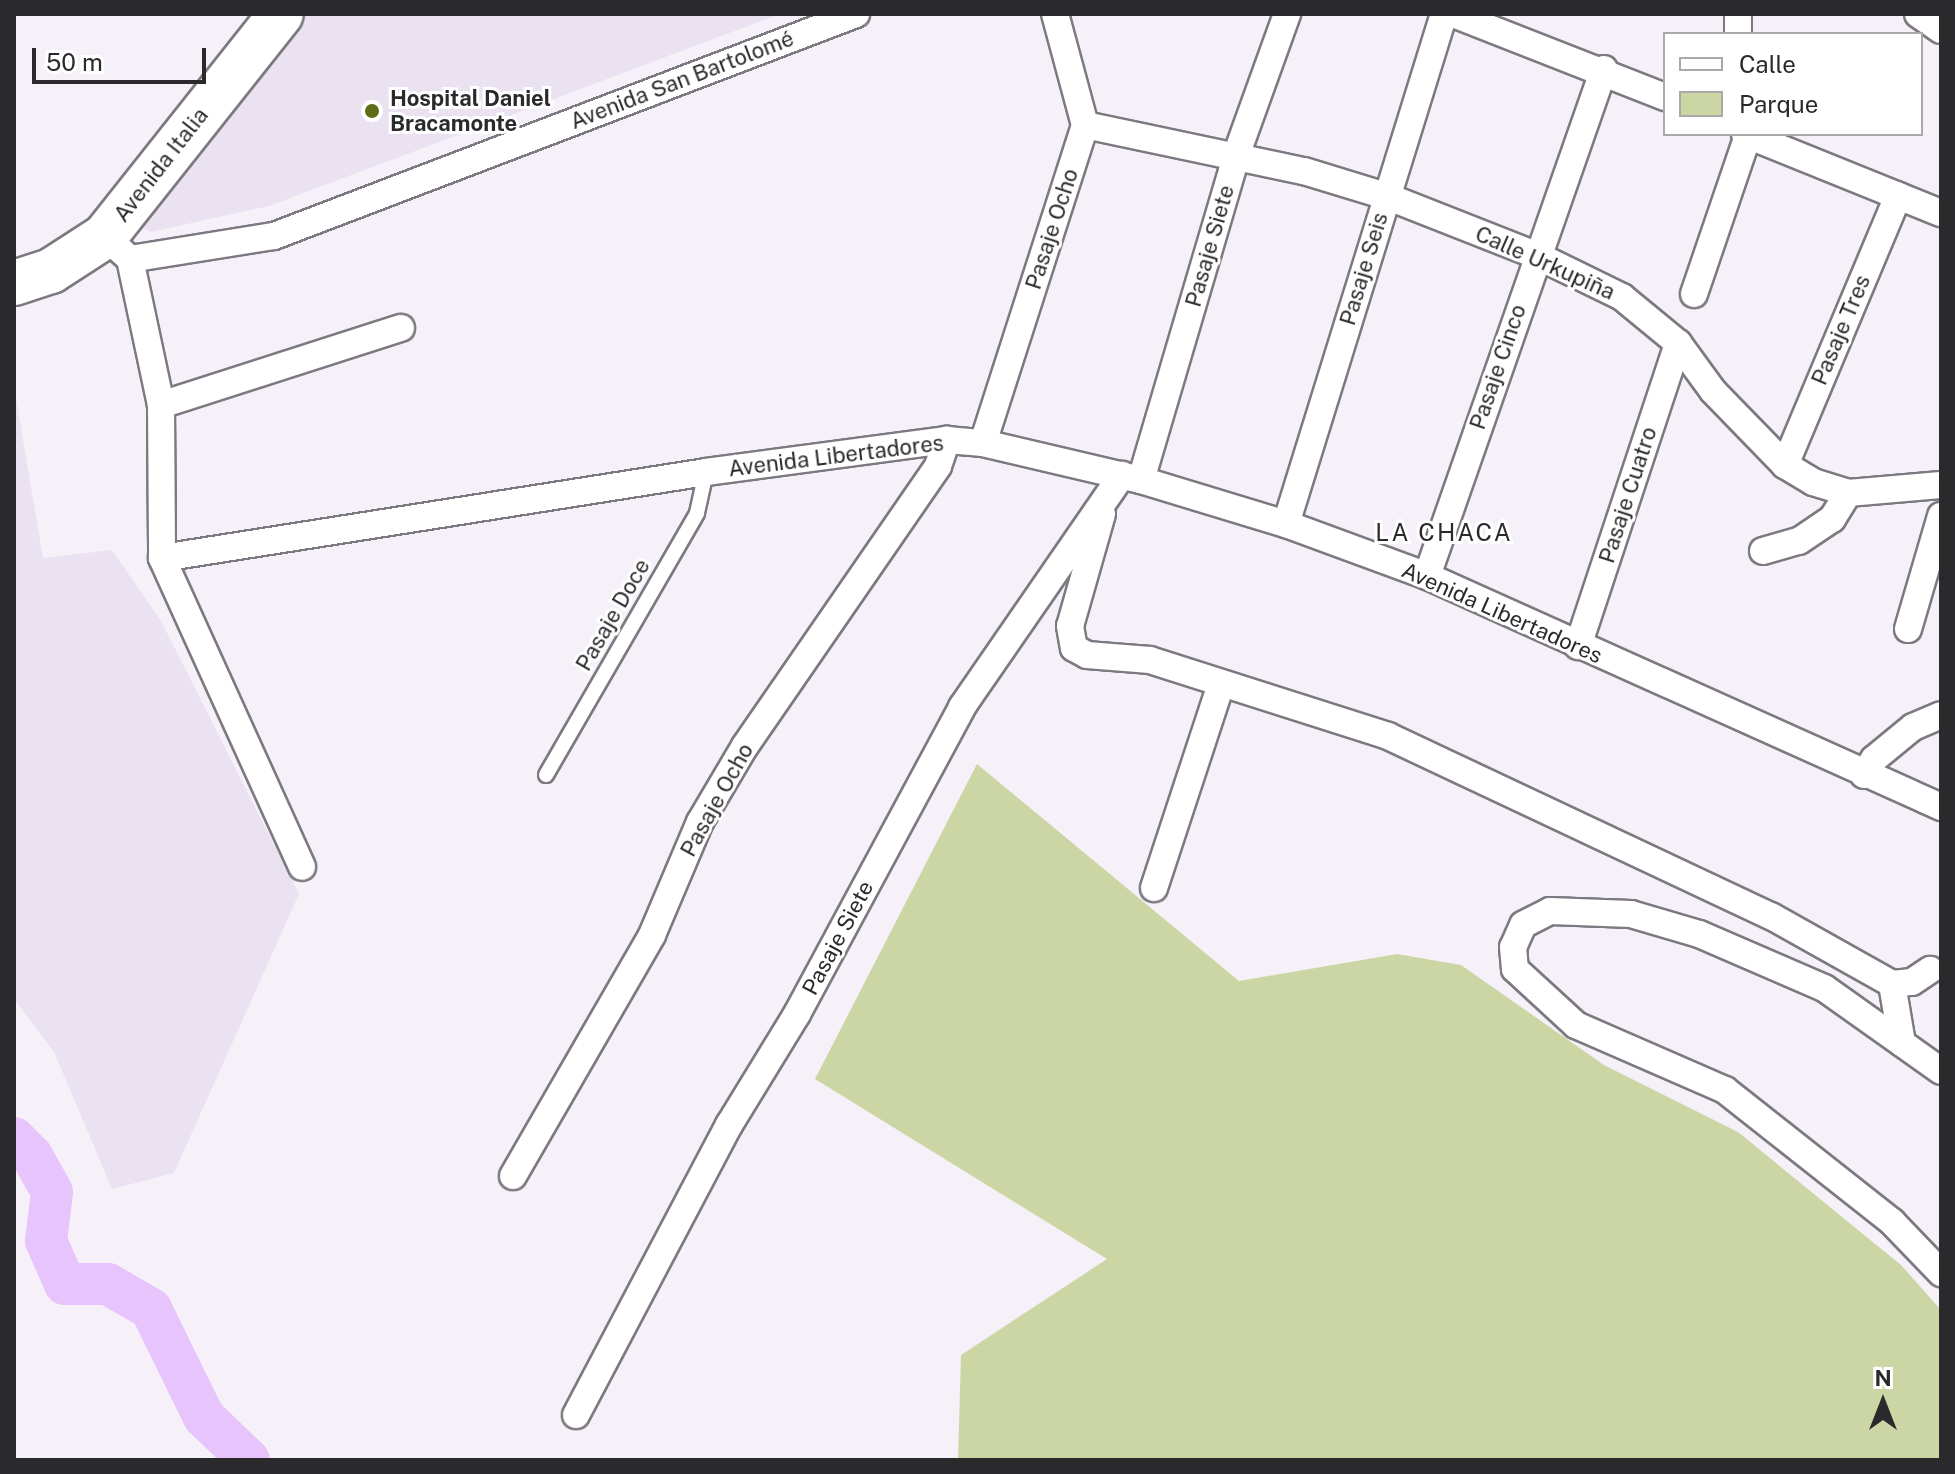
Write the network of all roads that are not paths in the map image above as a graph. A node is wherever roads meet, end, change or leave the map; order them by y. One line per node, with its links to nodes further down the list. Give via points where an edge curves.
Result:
1 (281, 14): 19 (highway, Avenida Italia)
2 (856, 14): 19 (street, Avenida San Bartolomé, via 274,236)
3 (1055, 14): 12 (street)
4 (1287, 14): 15 (street, Pasaje Siete)
5 (1444, 14): 16 (street, Pasaje Seis)
6 (1453, 14): 8 (street)
7 (1915, 14): 9 (street)
8 (1487, 20): 10 (street)
9 (1941, 30)
10 (1604, 69): 11 (street); 20 (street, Pasaje Cinco)
11 (1663, 96)
12 (1085, 125): 15 (street, Calle Urkupiña); 27 (street, Pasaje Ocho)
13 (1746, 136): 22 (street)
14 (1748, 136): 17 (street)
15 (1237, 153): 16 (street, Calle Urkupiña); 30 (street, Pasaje Siete)
16 (1386, 196): 20 (street, Calle Urkupiña); 35 (street, Pasaje Seis)
17 (1898, 196): 18 (street); 28 (street, Pasaje Tres)
18 (1941, 213)
19 (117, 248): 21 (highway, Avenida Italia); 25 (street)
20 (1536, 255): 24 (street, Calle Urkupiña, via 1622,297); 38 (street, Pasaje Cinco)
21 (14, 283)
22 (1694, 294)
23 (401, 328): 25 (street)
24 (1678, 343): 28 (street, Calle Urkupiña, via 1713,391); 40 (street, Pasaje Cuatro)
25 (161, 405): 37 (street)
26 (947, 440): 27 (street, Avenida Libertadores); 29 (street, Avenida Libertadores); 52 (street, Pasaje Ocho, via 938,466 745,746 700,822 652,935)
27 (983, 443): 30 (street, Avenida Libertadores)
28 (1785, 465): 32 (street, Calle Urkupiña)
29 (706, 472): 37 (street, Avenida Libertadores); 43 (lane, Pasaje Doce, via 697,513)
30 (1132, 478): 33 (street, Pasaje Siete); 35 (street, Avenida Libertadores)
31 (1941, 485): 32 (street, Calle Urkupiña)
32 (1848, 493): 36 (street, via 1832,519 1799,541)
33 (1103, 507): 41 (street, via 1101,533 1070,626 1074,648 1087,655 1150,660); 54 (street, Pasaje Siete, via 962,707 797,1014 729,1125)
34 (1941, 516): 39 (street)
35 (1286, 524): 38 (street, Avenida Libertadores)
36 (1763, 551)
37 (162, 558): 46 (street)
38 (1427, 576): 40 (street, Avenida Libertadores)
39 (1908, 629)
40 (1578, 646): 44 (street, Avenida Libertadores)
41 (1221, 684): 47 (street); 49 (street, via 1388,736 1771,916)
42 (1941, 715): 44 (street, via 1913,727 1874,759)
43 (546, 775)
44 (1864, 775): 45 (street, Avenida Libertadores)
45 (1941, 807)
46 (302, 867)
47 (1154, 888)
48 (1930, 970): 49 (street, via 1912,982)
49 (1892, 984): 50 (street)
50 (1902, 1043): 51 (street); 53 (street, via 1824,988 1699,934 1631,914 1550,911 1523,925 1513,947 1515,969 1576,1025 1725,1090 1892,1222)
51 (1941, 1071)
52 (513, 1176)
53 (1941, 1273)
54 (576, 1415)

